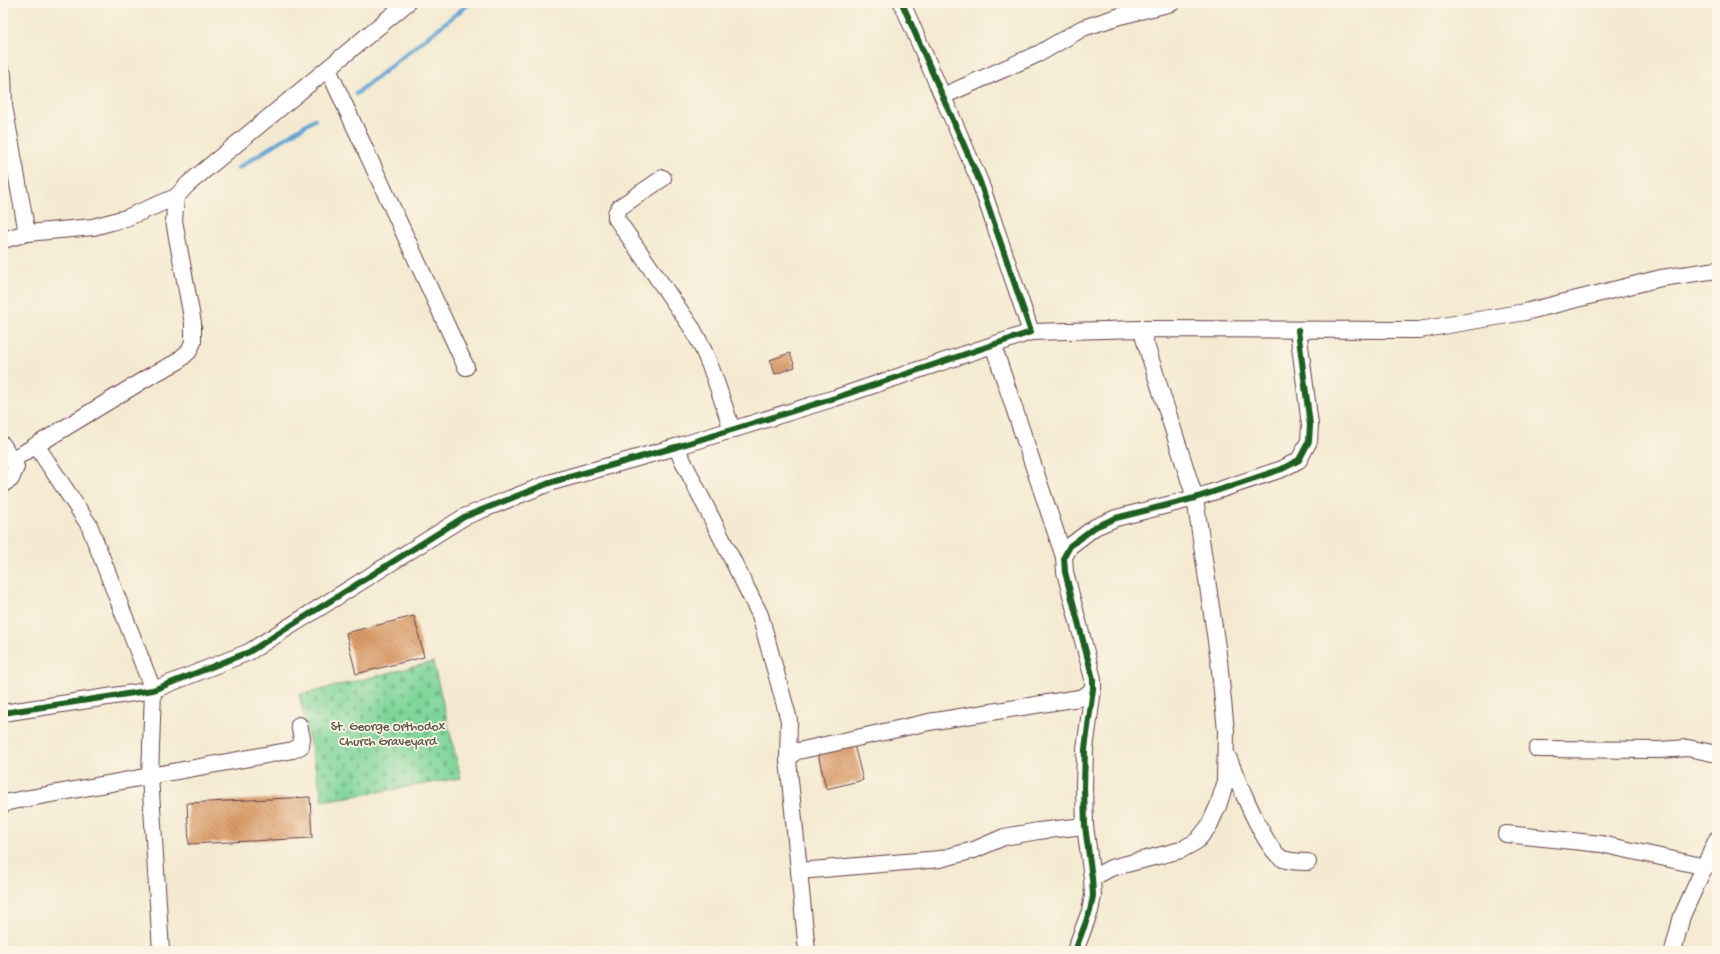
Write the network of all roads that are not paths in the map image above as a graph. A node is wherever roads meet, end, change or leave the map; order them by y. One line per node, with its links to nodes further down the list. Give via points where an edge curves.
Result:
1 (407, 3): 4 (street)
2 (902, 3): 6 (street)
3 (1172, 3): 6 (street, via 1083,28 1040,53)
4 (328, 68): 8 (street, via 188,184); 16 (street)
5 (3, 74): 9 (street, via 4,106)
6 (943, 96): 14 (street, via 980,182)
7 (662, 178): 17 (street, via 620,207 616,218 702,345)
8 (176, 197): 9 (street, via 126,218 93,227); 19 (street, via 174,221 193,323 193,342 189,351 177,362)
9 (28, 233): 10 (street)
10 (3, 240)
11 (1717, 270): 13 (street, via 1661,278 1525,312 1419,330)
12 (1141, 329): 13 (street); 14 (street); 23 (street)
13 (1298, 330): 23 (street, via 1310,425 1306,450 1299,460 1282,469)
14 (1031, 332): 15 (street)
15 (993, 345): 17 (street); 24 (street)
16 (466, 367)
17 (732, 430): 20 (street)
18 (3, 444): 21 (street)
19 (36, 445): 21 (street); 26 (street, via 89,525)
20 (676, 448): 26 (street, via 552,482 464,517 249,652); 32 (street, via 760,615 789,720)
21 (12, 460): 22 (street, via 16,466 12,480)
22 (3, 484)
23 (1195, 498): 24 (street, via 1116,518 1095,527 1070,546); 30 (street, via 1219,661)
24 (1064, 557): 25 (street, via 1065,572 1093,679)
25 (1093, 689): 32 (street, via 1079,698 929,722 798,751 792,753); 35 (street, via 1085,749)
26 (153, 690): 27 (street); 33 (street)
27 (3, 713)
28 (299, 725): 33 (street, via 301,746 293,750)
29 (1537, 749): 31 (street, via 1688,748)
30 (1226, 754): 38 (street, via 1274,851 1283,859); 41 (street, via 1225,784 1218,806 1209,826 1197,841 1181,850 1111,868)
31 (1717, 754)
32 (788, 760): 40 (street)
33 (150, 776): 34 (street); 42 (street)
34 (3, 805)
35 (1086, 826): 40 (street, via 1004,837 974,850 940,859); 41 (street)
36 (1506, 834): 39 (street, via 1601,844)
37 (1717, 839): 39 (street)
38 (1308, 862)
39 (1706, 867): 45 (street, via 1682,916)
40 (800, 871): 43 (street)
41 (1092, 878): 44 (street, via 1090,911)
42 (161, 951)
43 (808, 951)
44 (1074, 951)
45 (1673, 951)

